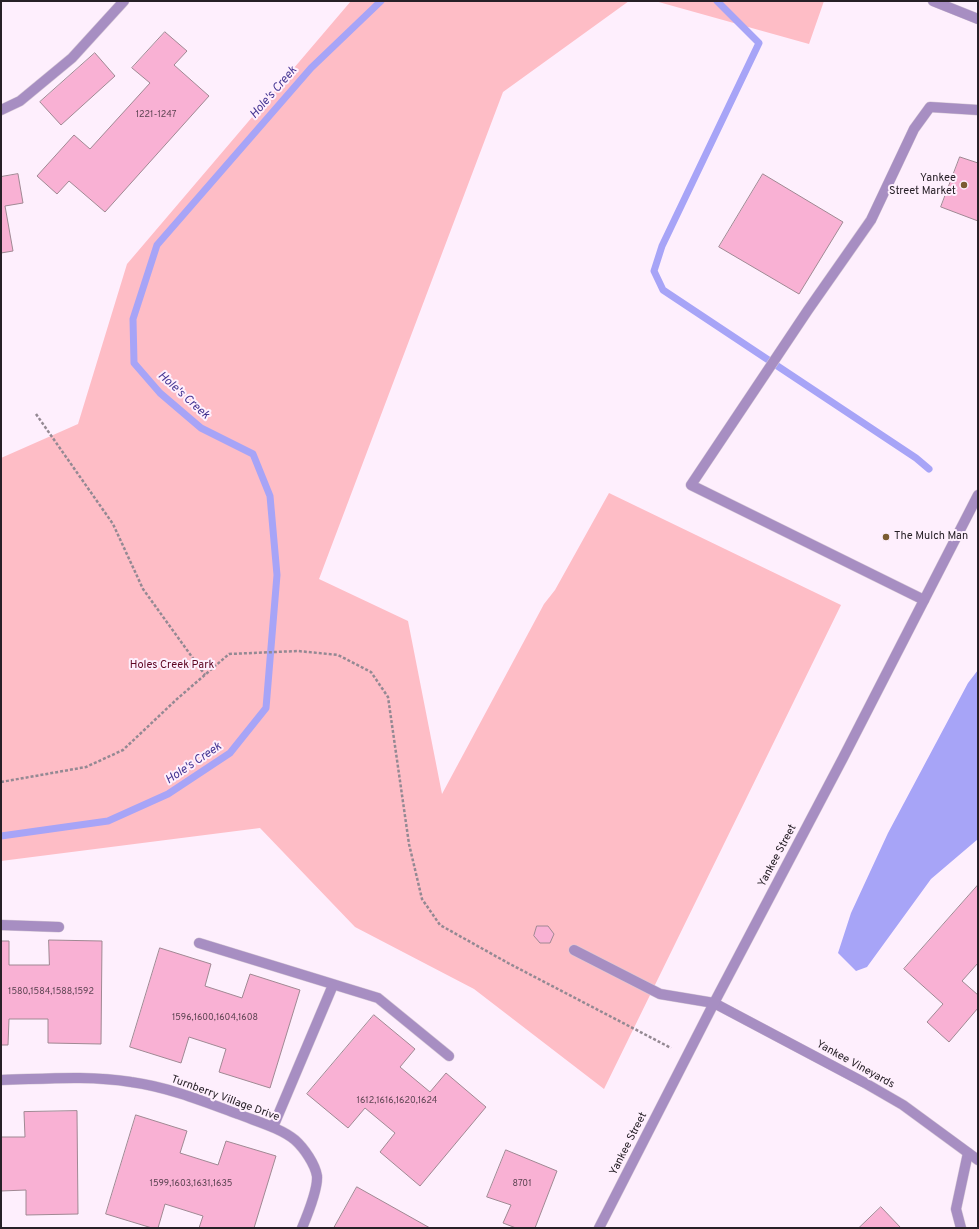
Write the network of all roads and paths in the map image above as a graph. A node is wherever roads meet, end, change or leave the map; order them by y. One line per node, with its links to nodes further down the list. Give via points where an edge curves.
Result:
1 (124, 1): 4 (street, via 72,58 20,101)
2 (933, 1): 3 (street)
3 (978, 19)
4 (1, 110)
5 (978, 110): 8 (street, via 930,107 914,129 871,220 691,485)
6 (36, 414): 9 (path, via 113,524 143,589)
7 (978, 495): 8 (street, Yankee Street)
8 (924, 600): 16 (street, Yankee Street)
9 (205, 675): 10 (path, via 123,750 86,767); 18 (path, via 229,654 298,651 338,655 371,672 388,697 411,851 422,898 440,925 508,964)
10 (1, 782)
11 (1, 925): 12 (street)
12 (59, 927)
13 (198, 943): 15 (street)
14 (574, 950): 16 (street, Yankee Vineyards, via 660,994)
15 (333, 985): 17 (street, via 378,998); 20 (street)
16 (714, 1003): 18 (street, Yankee Street); 21 (street, Yankee Vineyards, via 903,1106)
17 (449, 1056)
18 (687, 1056): 23 (street, Yankee Street)
19 (1, 1080): 20 (street, Turnberry Village Drive, via 92,1078 132,1082 178,1092)
20 (273, 1127): 24 (street, Turnberry Village Drive, via 295,1140 307,1153 315,1170 317,1177 312,1201)
21 (968, 1153): 22 (street, Yankee Vineyards); 25 (street, via 956,1209)
22 (978, 1160)
23 (603, 1227)
24 (302, 1228)
25 (961, 1228)

